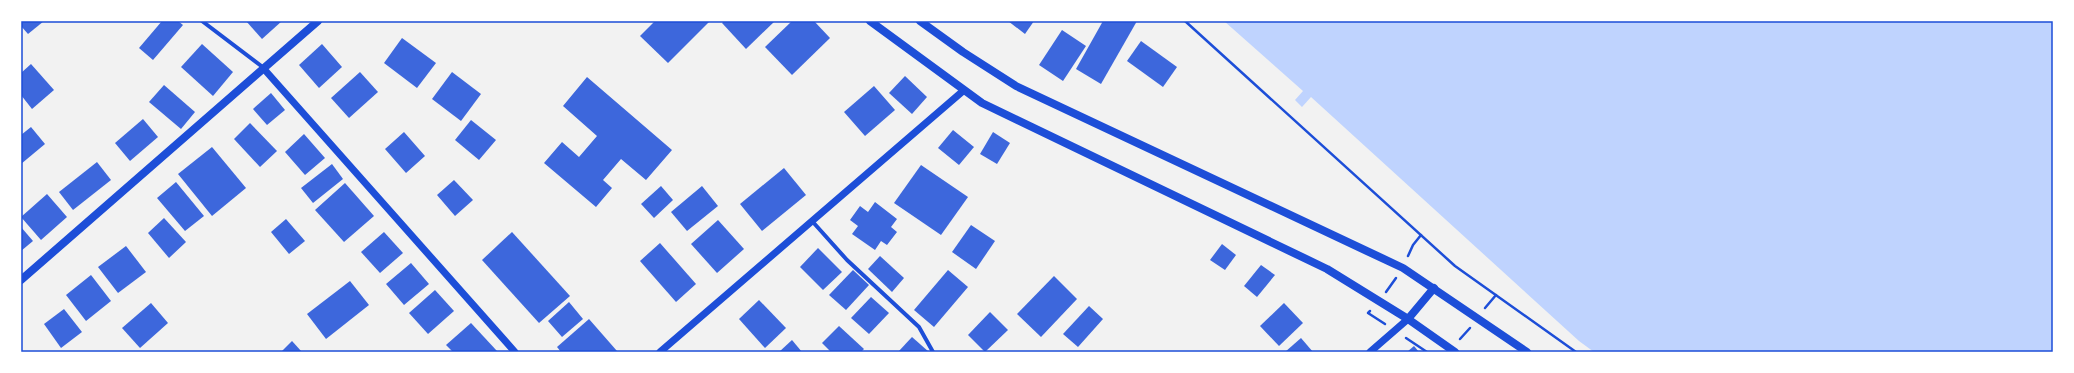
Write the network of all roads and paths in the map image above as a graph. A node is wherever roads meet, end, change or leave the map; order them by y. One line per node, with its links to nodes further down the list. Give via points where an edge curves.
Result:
1 (202, 21): 6 (street)
2 (318, 21): 6 (main road)
3 (870, 21): 7 (main road)
4 (920, 21): 12 (main road, via 1016,86 1361,247 1403,268)
5 (1186, 21): 9 (path)
6 (264, 69): 11 (main road); 16 (street)
7 (963, 91): 8 (street); 15 (main road, via 982,103 1327,270)
8 (812, 221): 17 (street); 18 (street, via 847,260 919,327)
9 (1421, 235): 10 (path); 13 (path, via 1455,266)
10 (1413, 244)
11 (21, 280)
12 (1434, 288): 15 (main road); 21 (main road)
13 (1496, 295): 14 (path); 22 (path)
14 (1494, 298)
15 (1408, 319): 19 (street); 20 (main road)
16 (515, 352)
17 (660, 352)
18 (933, 352)
19 (1370, 352)
20 (1455, 352)
21 (1527, 352)
22 (1576, 352)

